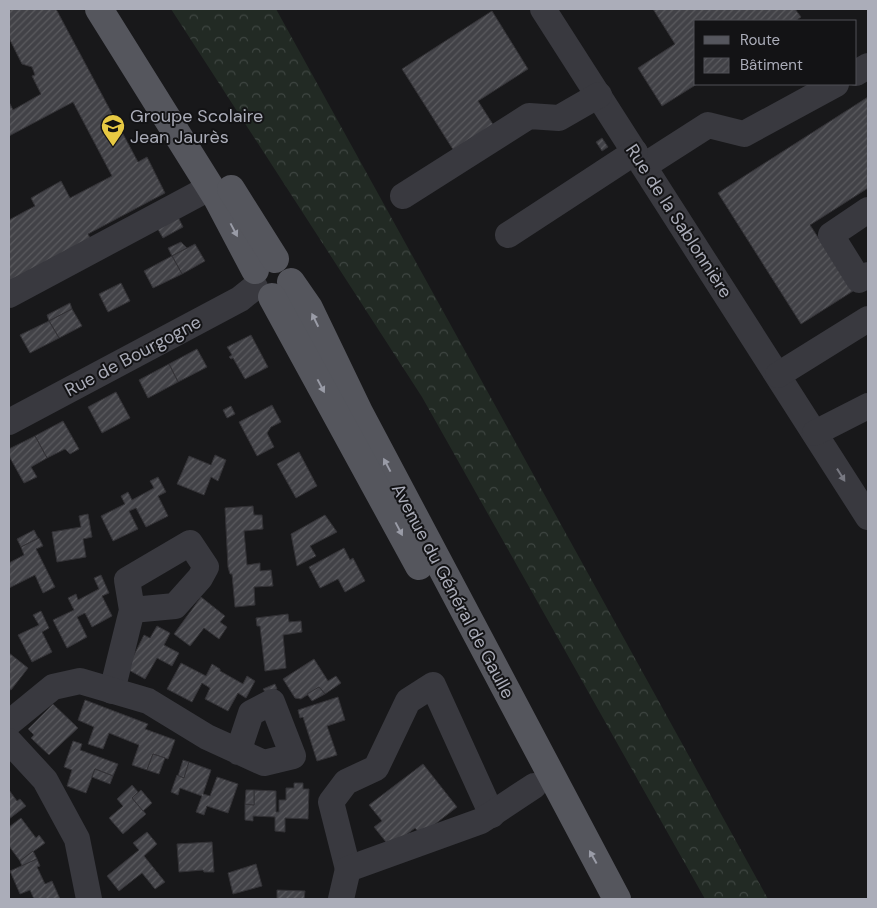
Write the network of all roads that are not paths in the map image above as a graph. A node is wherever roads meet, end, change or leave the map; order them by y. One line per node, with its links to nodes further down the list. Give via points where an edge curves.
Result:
1 (99, 9): 9 (main road, Avenue du Général de Gaulle)
2 (119, 9): 14 (main road, Avenue du Général de Gaulle)
3 (543, 9): 7 (street, Rue de la Sablonnière)
4 (868, 66): 5 (street)
5 (857, 72)
6 (834, 85): 8 (street, via 744,134 708,125)
7 (598, 95): 8 (street, Rue de la Sablonnière); 10 (street, via 559,118 529,116)
8 (639, 159): 12 (street); 17 (street, Rue de la Sablonnière)
9 (211, 187): 14 (main road, Avenue du Général de Gaulle, one-way to 14); 15 (street)
10 (403, 196)
11 (868, 210): 13 (street, via 831,234 859,280)
12 (508, 236)
13 (868, 275)
14 (270, 279): 19 (street, Rue de Bourgogne, via 240,299); 27 (main road, Avenue du Général de Gaulle, one-way to 27); 33 (main road, Avenue du Général de Gaulle, one-way to 14, via 382,455 309,308)
15 (9, 295)
16 (868, 319): 17 (street)
17 (778, 375): 20 (street, Rue de la Sablonnière)
18 (868, 406): 20 (street)
19 (9, 422)
20 (815, 433): 21 (street, Rue de la Sablonnière, one-way to 21)
21 (868, 517)
22 (132, 610): 23 (street)
23 (112, 691): 24 (street, via 80,681 53,688); 26 (street, via 148,701)
24 (9, 723)
25 (9, 741): 30 (street, via 45,780 77,839)
26 (238, 752)
27 (534, 786): 28 (street); 32 (main road, Avenue du Général de Gaulle)
28 (492, 815): 29 (street); 29 (street, via 434,686 408,701 376,768 346,782 331,802)
29 (348, 869): 31 (street)
30 (89, 899)
31 (341, 899)
32 (596, 899)
33 (617, 899)

